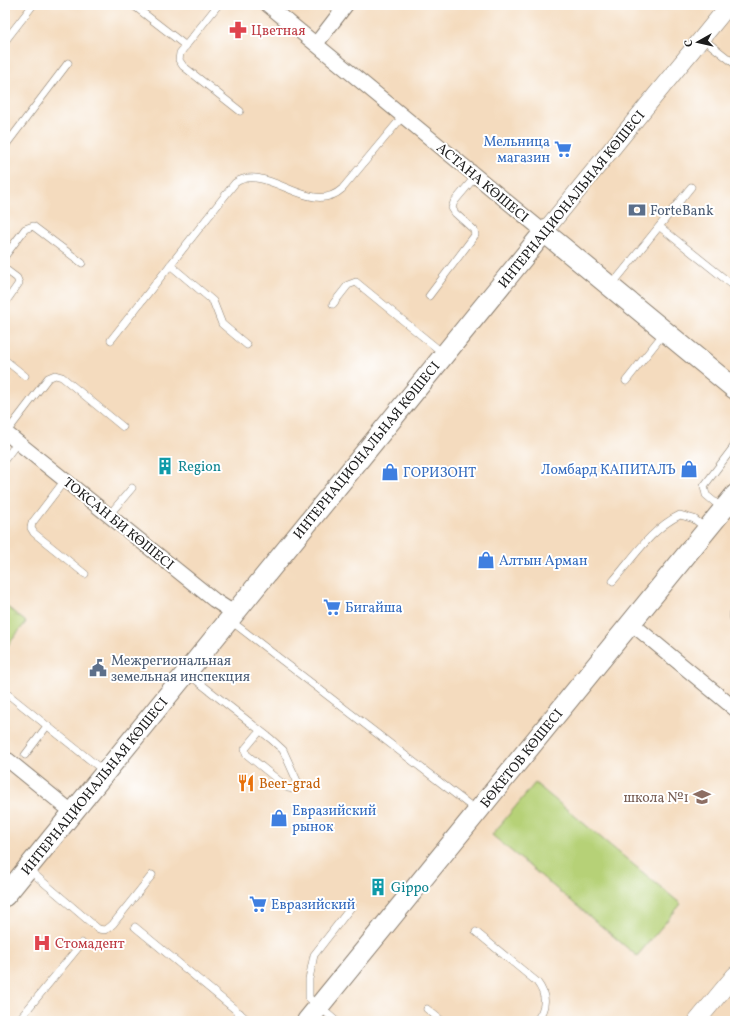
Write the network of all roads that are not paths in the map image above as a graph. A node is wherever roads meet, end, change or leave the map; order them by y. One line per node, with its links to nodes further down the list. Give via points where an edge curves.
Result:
1 (33, 5): 8 (lane)
2 (133, 5): 10 (lane)
3 (218, 5): 10 (lane)
4 (268, 5): 9 (street, АСТАНА КӨШЕСІ)
5 (346, 5): 9 (street)
6 (728, 5): 7 (street, ИНТЕРНАЦИОНАЛЬНАЯ КӨШЕСІ)
7 (702, 38): 12 (lane); 19 (street, ИНТЕРНАЦИОНАЛЬНАЯ КӨШЕСІ)
8 (5, 41)
9 (316, 44): 14 (street, АСТАНА КӨШЕСІ)
10 (186, 46): 13 (lane, via 179,56 181,63)
11 (68, 63): 15 (lane)
12 (735, 64)
13 (240, 111)
14 (403, 116): 16 (street, АСТАНА КӨШЕСІ); 22 (lane, via 342,188 330,197 314,196 254,177 240,179)
15 (5, 146)
16 (475, 177): 19 (street, АСТАНА КӨШЕСІ); 26 (lane, via 452,208 474,230 475,235)
17 (691, 187): 18 (lane)
18 (660, 227): 24 (lane); 25 (lane)
19 (544, 232): 24 (main road, АСТАНА КӨШЕСІ); 32 (main road, ИНТЕРНАЦИОНАЛЬНАЯ КӨШЕСІ)
20 (5, 256): 21 (lane, via 25,229 33,226)
21 (82, 263)
22 (170, 265): 30 (lane); 31 (lane, via 214,300 222,324)
23 (5, 269): 27 (lane, via 17,278 19,283)
24 (611, 287): 29 (main road, АСТАНА КӨШЕСІ)
25 (735, 287)
26 (429, 296)
27 (5, 303)
28 (333, 304): 32 (lane, via 348,285 356,282)
29 (665, 331): 35 (lane); 36 (main road, АСТАНА КӨШЕСІ)
30 (111, 340)
31 (247, 345)
32 (444, 354): 50 (main road, ИНТЕРНАЦИОНАЛЬНАЯ КӨШЕСІ)
33 (5, 360): 34 (lane)
34 (25, 376)
35 (626, 381)
36 (735, 389)
37 (123, 427): 38 (lane, via 62,376 55,375 48,378)
38 (6, 432): 39 (street, ТОКСАН БИ КӨШЕСІ)
39 (18, 442): 41 (lane); 42 (street, ТОКСАН БИ КӨШЕСІ)
40 (735, 445): 44 (lane, via 704,486 706,495)
41 (5, 458)
42 (65, 480): 45 (street, ТОКСАН БИ КӨШЕСІ); 47 (lane, via 32,523 31,528)
43 (132, 488): 45 (lane)
44 (729, 502): 46 (main road, БӨКЕТОВ КӨШЕСІ)
45 (109, 515): 50 (street, ТОКСАН БИ КӨШЕСІ)
46 (707, 529): 48 (lane, via 694,520 680,515 669,520 647,541); 51 (main road, БӨКЕТОВ КӨШЕСІ)
47 (85, 574)
48 (613, 581)
49 (735, 610): 52 (lane)
50 (231, 616): 53 (main road, ИНТЕРНАЦИОНАЛЬНАЯ КӨШЕСІ); 61 (lane, via 246,634)
51 (631, 623): 55 (street); 61 (main road, БӨКЕТОВ КӨШЕСІ)
52 (735, 628)
53 (186, 673): 57 (lane); 60 (main road, ИНТЕРНАЦИОНАЛЬНАЯ КӨШЕСІ)
54 (5, 692): 56 (lane)
55 (735, 709)
56 (47, 726): 58 (lane); 60 (lane)
57 (260, 730): 57 (lane, via 283,750 298,783 294,789 288,788 245,752)
58 (25, 755)
59 (8, 760): 62 (street)
60 (105, 772): 62 (main road, ИНТЕРНАЦИОНАЛЬНАЯ КӨШЕСІ)
61 (478, 811): 73 (main road, БӨКЕТОВ КӨШЕСІ)
62 (72, 812): 63 (main road, ИНТЕРНАЦИОНАЛЬНАЯ КӨШЕСІ)
63 (28, 869): 64 (lane, via 102,930 113,924); 65 (main road, ИНТЕРНАЦИОНАЛЬНАЯ КӨШЕСІ)
64 (152, 875)
65 (5, 896)
66 (352, 906): 73 (lane, via 314,955 308,994)
67 (135, 927): 72 (lane)
68 (476, 932): 80 (lane, via 537,982 542,989 544,1008)
69 (82, 943): 74 (lane)
70 (735, 975): 81 (street)
71 (427, 1009): 79 (lane)
72 (240, 1014): 76 (lane); 77 (lane)
73 (313, 1014): 78 (lane)
74 (20, 1018): 75 (lane)
75 (29, 1021)
76 (234, 1021)
77 (249, 1021)
78 (336, 1021)
79 (442, 1021)
80 (536, 1021)
81 (697, 1021)

